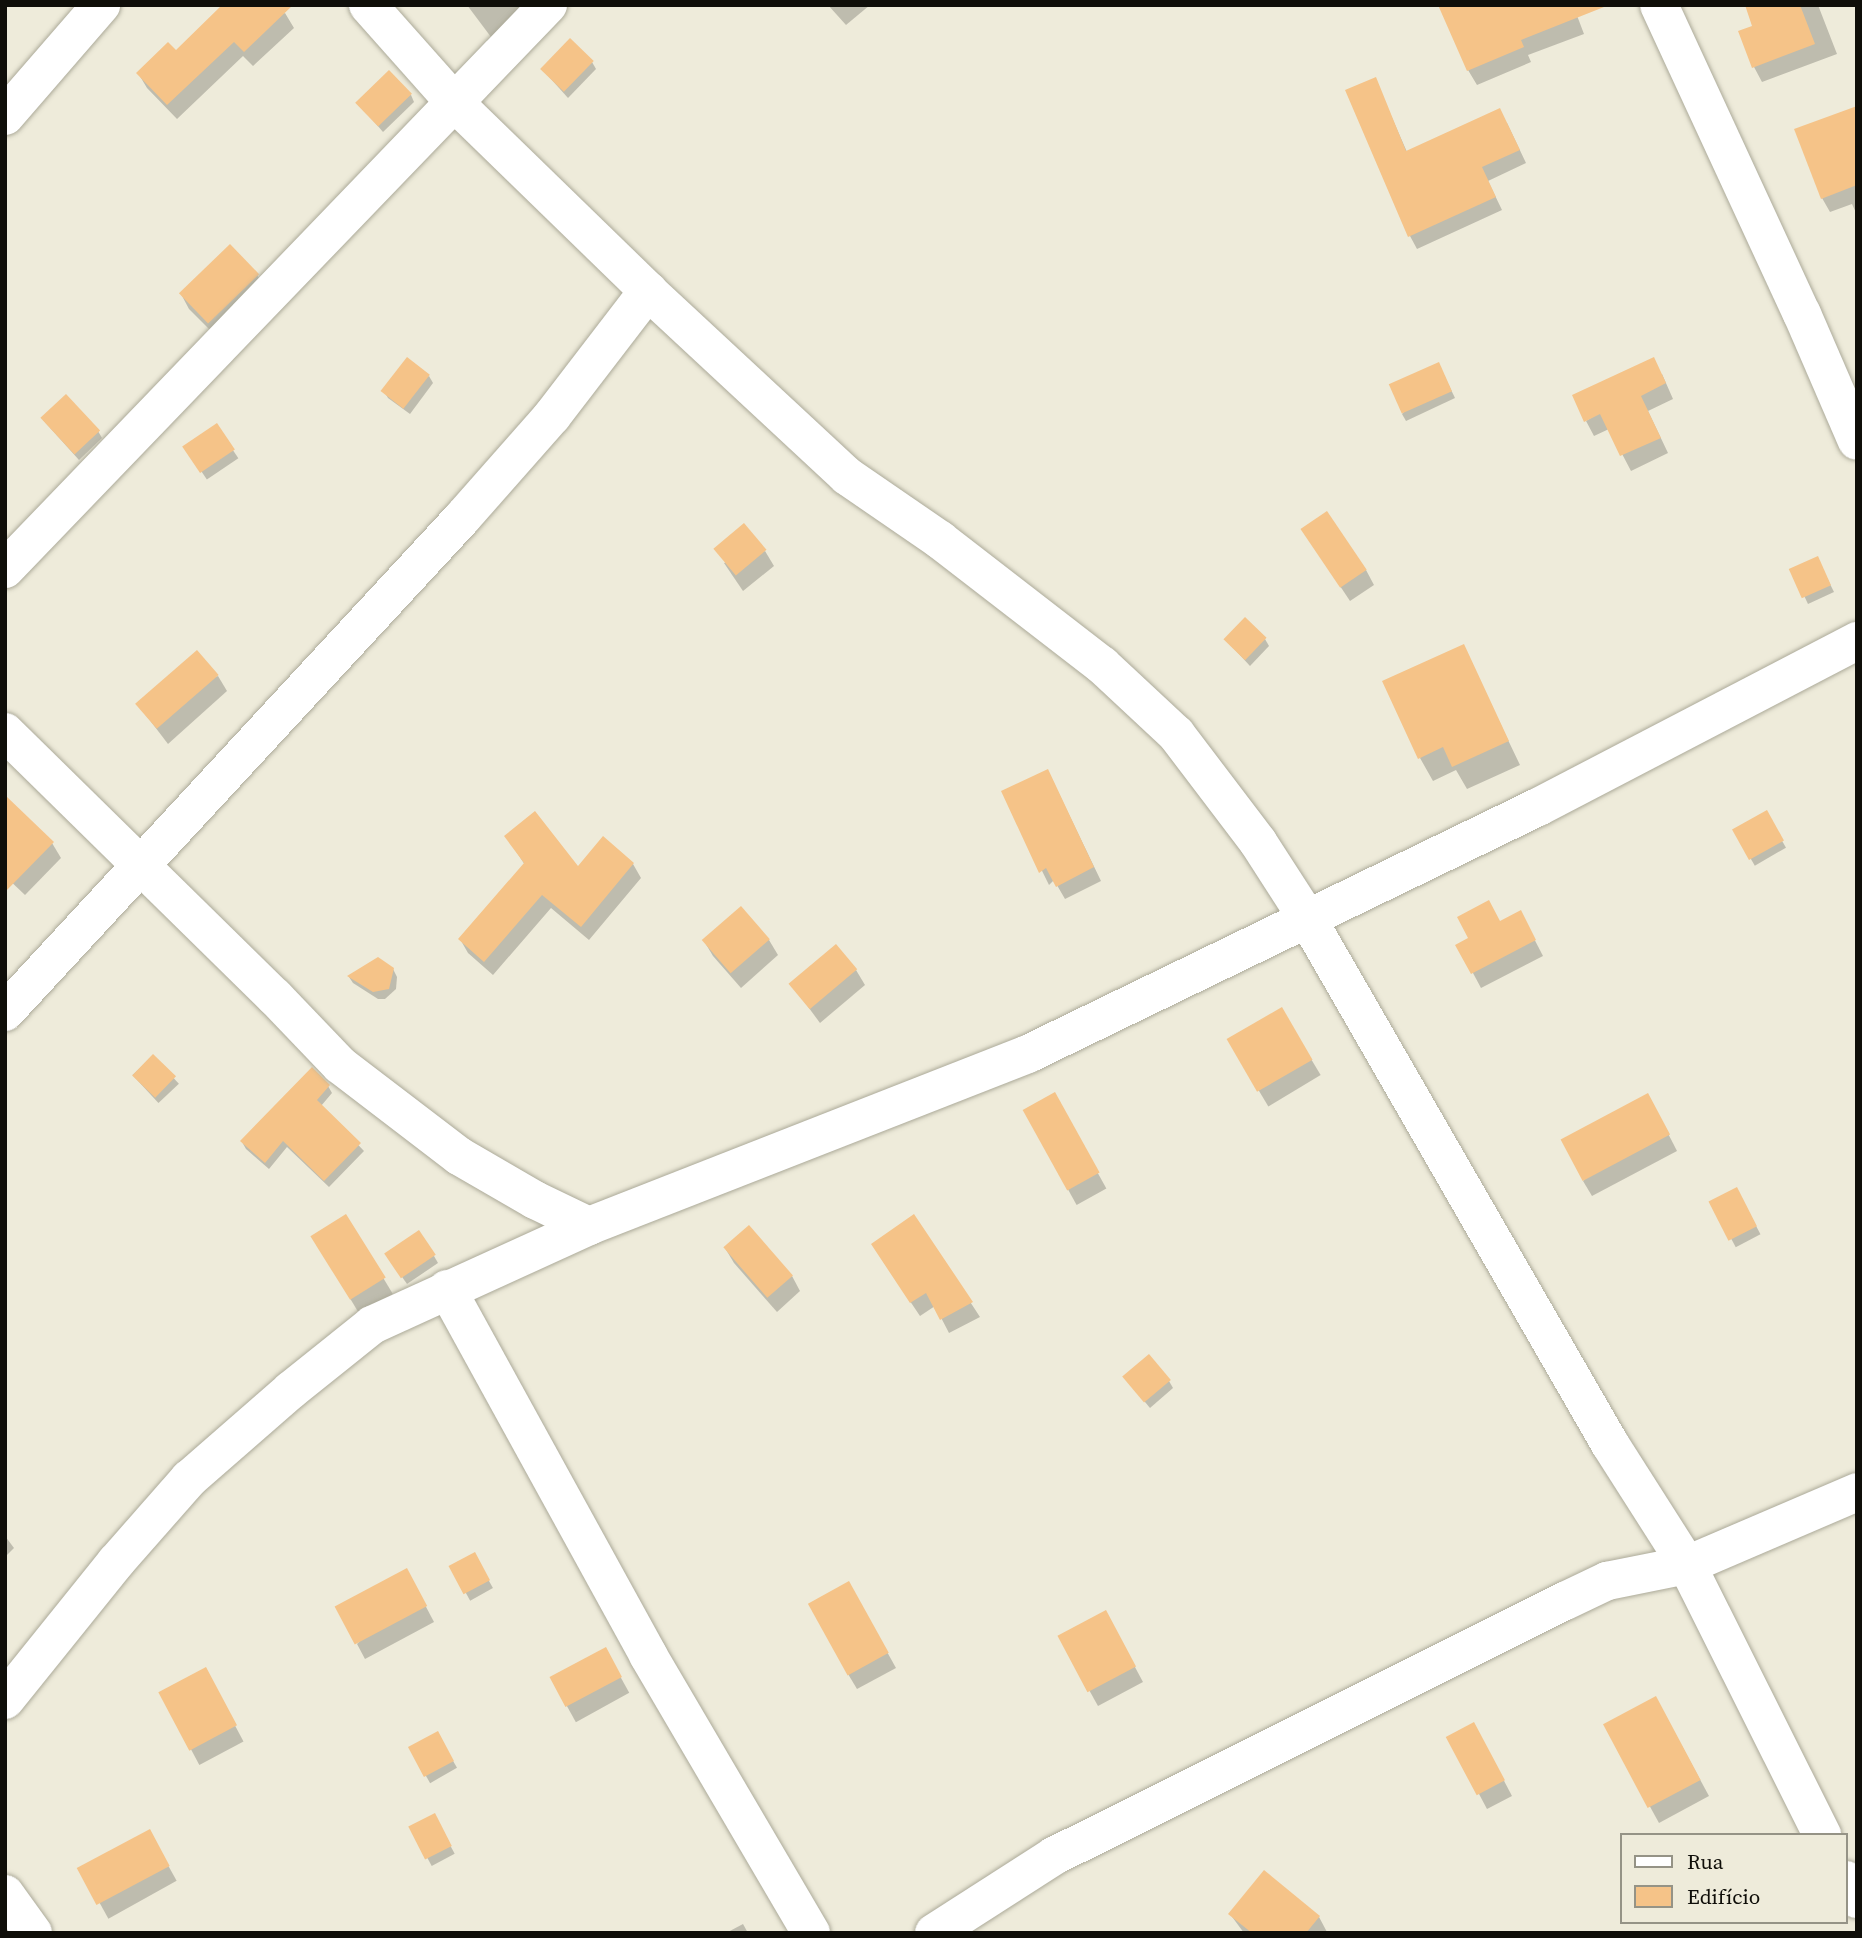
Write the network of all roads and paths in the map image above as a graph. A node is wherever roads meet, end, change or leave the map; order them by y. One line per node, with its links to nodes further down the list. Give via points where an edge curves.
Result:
1 (101, 5): 6 (street)
2 (368, 5): 5 (street)
3 (548, 5): 5 (street)
4 (1659, 5): 8 (street)
5 (455, 103): 7 (street); 9 (street)
6 (5, 116)
7 (648, 291): 12 (street, via 552,416 463,517); 13 (street, via 847,476 940,540 1102,665 1176,734 1258,842)
8 (1857, 441)
9 (5, 569)
10 (1857, 641): 13 (street, via 1538,807)
11 (5, 732): 12 (street)
12 (139, 866): 14 (street); 15 (street, via 340,1065 459,1156)
13 (1307, 918): 15 (street, via 1028,1054); 18 (street, via 1604,1432)
14 (5, 1012)
15 (589, 1226): 16 (street)
16 (447, 1289): 19 (street, via 372,1325 188,1479); 25 (street, via 648,1655)
17 (1857, 1492): 18 (street)
18 (1687, 1565): 20 (street); 26 (street, via 1607,1581 1565,1601 1054,1856)
19 (5, 1700)
20 (1821, 1833)
21 (1848, 1883): 23 (street)
22 (5, 1894): 24 (street)
23 (1857, 1899)
24 (33, 1933)
25 (811, 1933)
26 (934, 1933)

